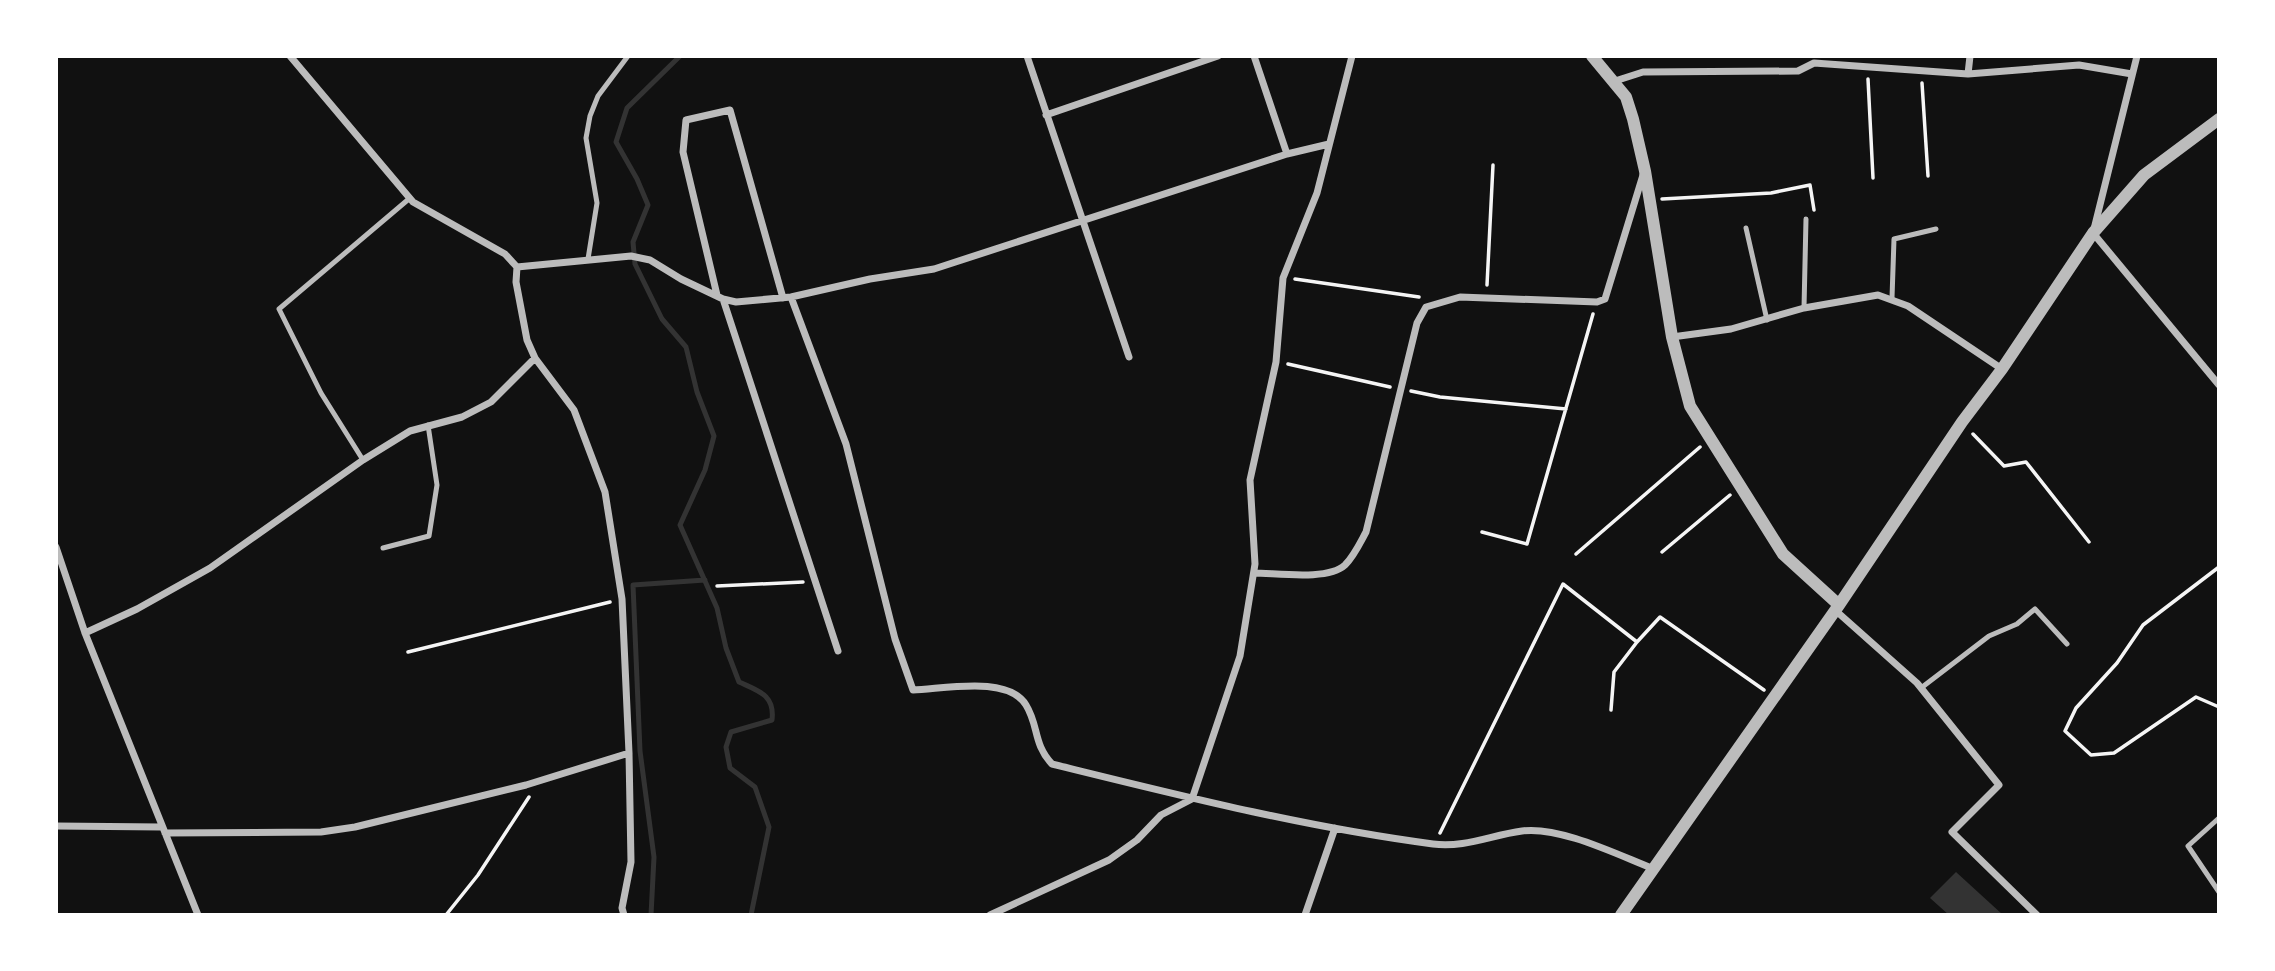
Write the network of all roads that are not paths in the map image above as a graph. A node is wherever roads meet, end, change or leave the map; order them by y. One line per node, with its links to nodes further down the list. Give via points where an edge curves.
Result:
1 (290, 56): 19 (street)
2 (628, 56): 25 (lane, via 598,96 590,116 586,138 597,203)
3 (1027, 56): 14 (street)
4 (1219, 56): 14 (street)
5 (1254, 56): 17 (street)
6 (1352, 56): 16 (street)
7 (1592, 56): 13 (street)
8 (1970, 56): 11 (street)
9 (2137, 56): 12 (street)
10 (2079, 60): 11 (street); 12 (street)
11 (1968, 74): 13 (street, via 1814,63 1798,71 1643,72)
12 (2132, 74): 24 (street)
13 (1615, 81): 18 (street, via 1626,97)
14 (1046, 115): 21 (street)
15 (2219, 119): 24 (street, via 2144,175)
16 (1329, 144): 17 (street); 41 (street, via 1317,193 1283,278 1276,362 1250,480)
17 (1287, 154): 21 (street)
18 (1645, 171): 32 (street); 41 (street, via 1605,299 1461,297 1426,307 1418,323 1366,533 1344,566 1312,574)
19 (410, 198): 26 (street, via 505,254); 38 (lane, via 279,309 321,393)
20 (1806, 219): 30 (lane)
21 (1081, 221): 28 (street, via 934,269); 33 (street)
22 (1746, 228): 31 (lane)
23 (1936, 229): 29 (lane, via 1894,239)
24 (2093, 233): 35 (street); 36 (street)
25 (588, 259): 26 (street); 27 (street, via 631,256 650,260)
26 (517, 267): 34 (street, via 527,340)
27 (720, 297): 28 (street, via 736,302); 28 (street, via 683,152 686,120 730,110); 45 (street)
28 (787, 298): 48 (street, via 846,444 895,639 913,690 999,686 1027,706 1040,751 1052,764)
29 (1892, 298): 30 (street, via 1878,295); 35 (street)
30 (1804, 308): 31 (street)
31 (1767, 320): 32 (street)
32 (1672, 337): 42 (street, via 1690,406 1739,487 1783,554)
33 (1129, 357)
34 (535, 358): 37 (street, via 491,402 462,417); 47 (street, via 574,410 600,480 622,599)
35 (2002, 369): 42 (street)
36 (2219, 385)
37 (428, 425): 38 (street); 40 (lane, via 437,485 429,536)
38 (363, 460): 43 (street, via 210,568)
39 (56, 547): 43 (street)
40 (383, 548)
41 (1254, 573): 48 (street, via 1240,656)
42 (1837, 607): 46 (street); 53 (street)
43 (85, 633): 52 (street)
44 (2067, 643): 46 (lane, via 2035,610 1989,636)
45 (838, 651)
46 (1921, 688): 60 (street, via 1999,785 1952,832)
47 (629, 753): 52 (street, via 533,783 321,832); 56 (street, via 631,862)
48 (1192, 799): 51 (street); 57 (street, via 1161,815 1109,860)
49 (2219, 818): 54 (lane, via 2188,845)
50 (56, 826): 52 (street)
51 (1335, 828): 53 (street, via 1434,844 1484,841 1523,830 1564,836); 58 (street)
52 (163, 830): 55 (street)
53 (1654, 869): 59 (street)
54 (2219, 892)
55 (198, 915)
56 (624, 915)
57 (990, 915)
58 (1306, 915)
59 (1620, 915)
60 (2037, 915)

